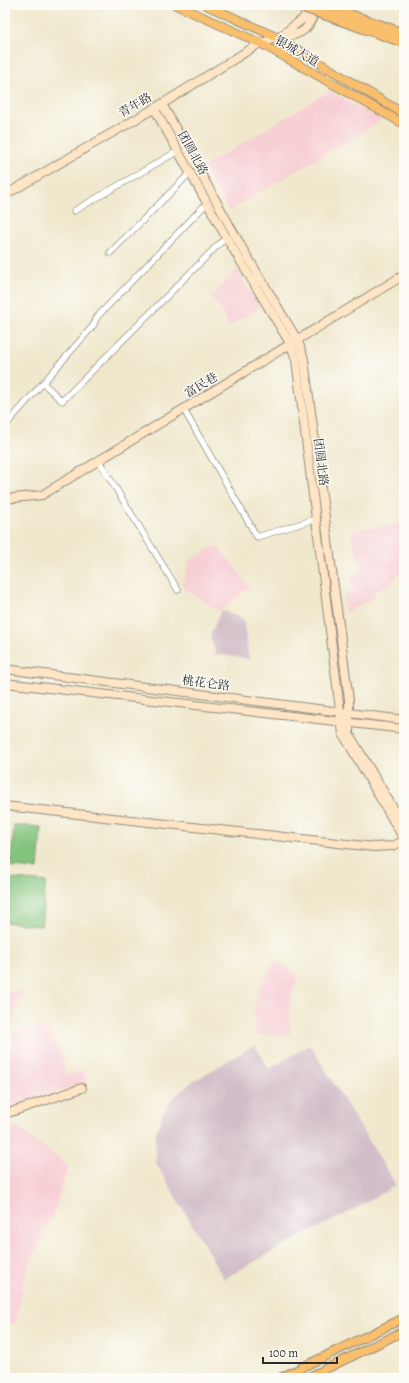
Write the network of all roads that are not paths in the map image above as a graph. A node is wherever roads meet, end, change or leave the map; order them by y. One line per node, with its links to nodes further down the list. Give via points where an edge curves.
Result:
1 (176, 5): 8 (main road, 银城大道)
2 (206, 5): 6 (main road, 银城大道)
3 (302, 5): 4 (highway, bridge); 6 (main road, via 304,18)
4 (322, 8): 5 (highway); 6 (main road, via 297,36); 7 (highway)
5 (404, 34)
6 (278, 38): 8 (main road, 青年路); 10 (main road, 银城大道)
7 (404, 42)
8 (260, 43): 9 (main road, 青年路); 11 (main road, 银城大道)
9 (158, 106): 12 (main road, 团圆北路); 14 (main road, 青年路); 20 (main road, 团圆北路, via 242,246)
10 (404, 114)
11 (404, 124)
12 (178, 151): 13 (main road, 团圆北路); 16 (street)
13 (190, 173): 15 (main road, 团圆北路); 18 (street)
14 (5, 195)
15 (207, 203): 17 (main road, 团圆北路); 21 (street, via 97,317 93,326)
16 (74, 211)
17 (226, 237): 20 (main road, 团圆北路); 21 (street, via 62,401)
18 (110, 253)
19 (404, 275): 20 (main road, 富民巷)
20 (294, 343): 22 (main road, 富民巷); 26 (main road, 团圆北路); 31 (main road, 团圆北路, via 304,359)
21 (43, 383): 23 (street)
22 (184, 410): 24 (main road, 富民巷); 26 (street, via 257,537)
23 (5, 426)
24 (99, 462): 25 (main road, 富民巷, via 42,495); 27 (street)
25 (5, 498)
26 (316, 519): 30 (main road, 团圆北路)
27 (178, 590)
28 (5, 669): 30 (main road, 桃花仑路)
29 (5, 683): 33 (main road, 桃花仑路)
30 (341, 712): 31 (main road, 桃花仑路); 33 (main road, 团圆北路)
31 (350, 713): 32 (main road, 桃花仑路); 33 (main road, 团圆北路)
32 (404, 720)
33 (345, 721): 34 (main road, 桃花仑路); 36 (main road, 团圆北路, via 350,734); 37 (main road, 团圆北路, via 343,734)
34 (404, 729)
35 (5, 806): 37 (main road, via 374,847 392,846)
36 (404, 826)
37 (404, 840)
38 (82, 1088): 39 (main road)
39 (5, 1114)
40 (404, 1318): 42 (main road)
41 (404, 1332): 43 (main road)
42 (280, 1378)
43 (307, 1378)

